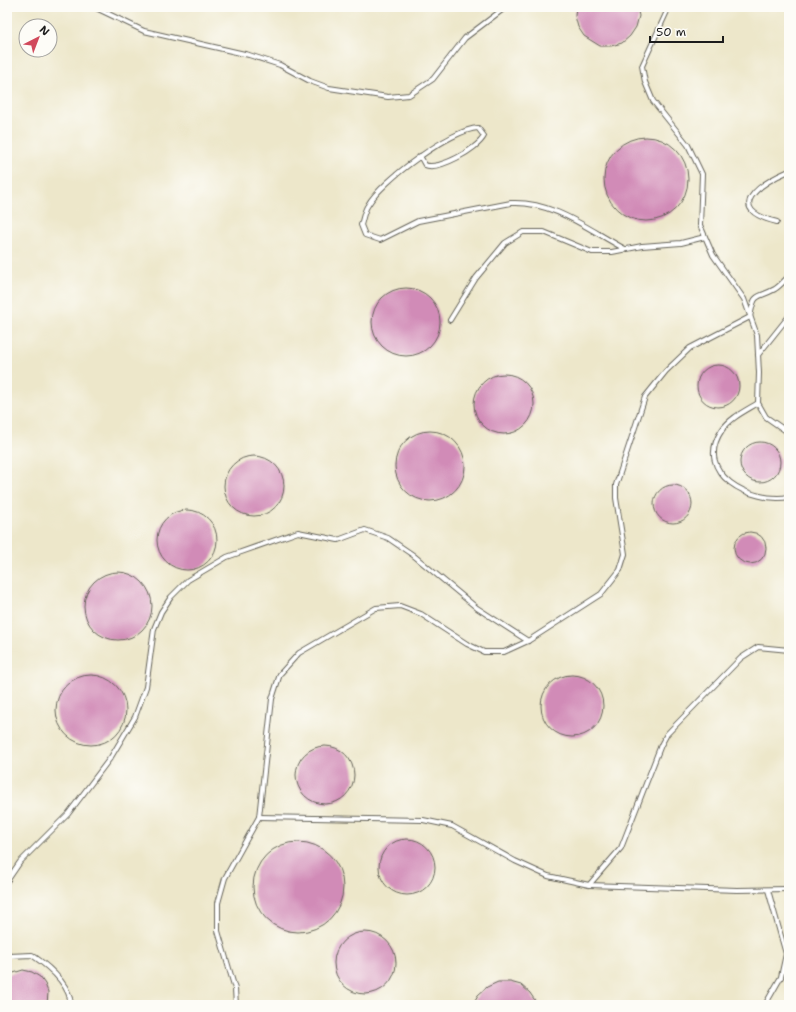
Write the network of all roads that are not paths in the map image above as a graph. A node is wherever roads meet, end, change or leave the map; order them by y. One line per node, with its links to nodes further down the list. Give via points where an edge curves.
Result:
1 (94, 7): 2 (lane, via 144,31 255,57 280,65 329,88 388,96 409,95 433,79 465,38)
2 (506, 7)
3 (669, 7): 7 (lane, via 642,66 653,101 688,145 702,174 700,225)
4 (420, 156): 4 (lane, via 471,128 478,128 484,136 481,143 470,150 434,167 424,165); 8 (lane, via 389,181 368,205 361,225 366,235 380,240 418,222 526,202 574,218)
5 (789, 171): 6 (lane, via 762,184 752,196 750,207 753,213 763,219)
6 (778, 222)
7 (705, 237): 8 (lane, via 681,243); 11 (lane, via 713,255 744,299)
8 (625, 250): 12 (lane, via 592,252 544,232 523,232 505,243 476,278)
9 (789, 276): 11 (lane, via 777,288 756,296)
10 (789, 316): 13 (lane)
11 (750, 317): 13 (lane, via 757,335); 17 (lane, via 690,348 645,396 616,485 625,554 620,570 601,594)
12 (450, 320)
13 (758, 356): 14 (lane)
14 (758, 403): 15 (lane, via 766,417); 16 (lane, via 737,416 721,431 715,443 713,457 725,478 747,492 774,499)
15 (789, 433)
16 (789, 497)
17 (528, 641): 19 (lane, via 504,652 484,652 421,614 400,606 376,608 299,653 280,674 272,699); 20 (lane, via 476,608 413,555 388,538 365,530 338,540 298,532 227,557 188,580 161,612 154,629 146,687 135,717 111,756 68,814 20,862)
18 (789, 650): 21 (lane, via 758,647 741,658 667,734 621,848)
19 (259, 817): 21 (lane, via 423,820 452,826 548,876); 26 (lane, via 225,878 218,903 218,931 235,989)
20 (7, 881)
21 (589, 885): 23 (lane)
22 (789, 889): 23 (lane)
23 (768, 890): 27 (lane, via 786,954 781,978)
24 (7, 952): 25 (lane, via 9,956 32,955 43,962 61,982)
25 (71, 1005)
26 (236, 1005)
27 (765, 1005)

